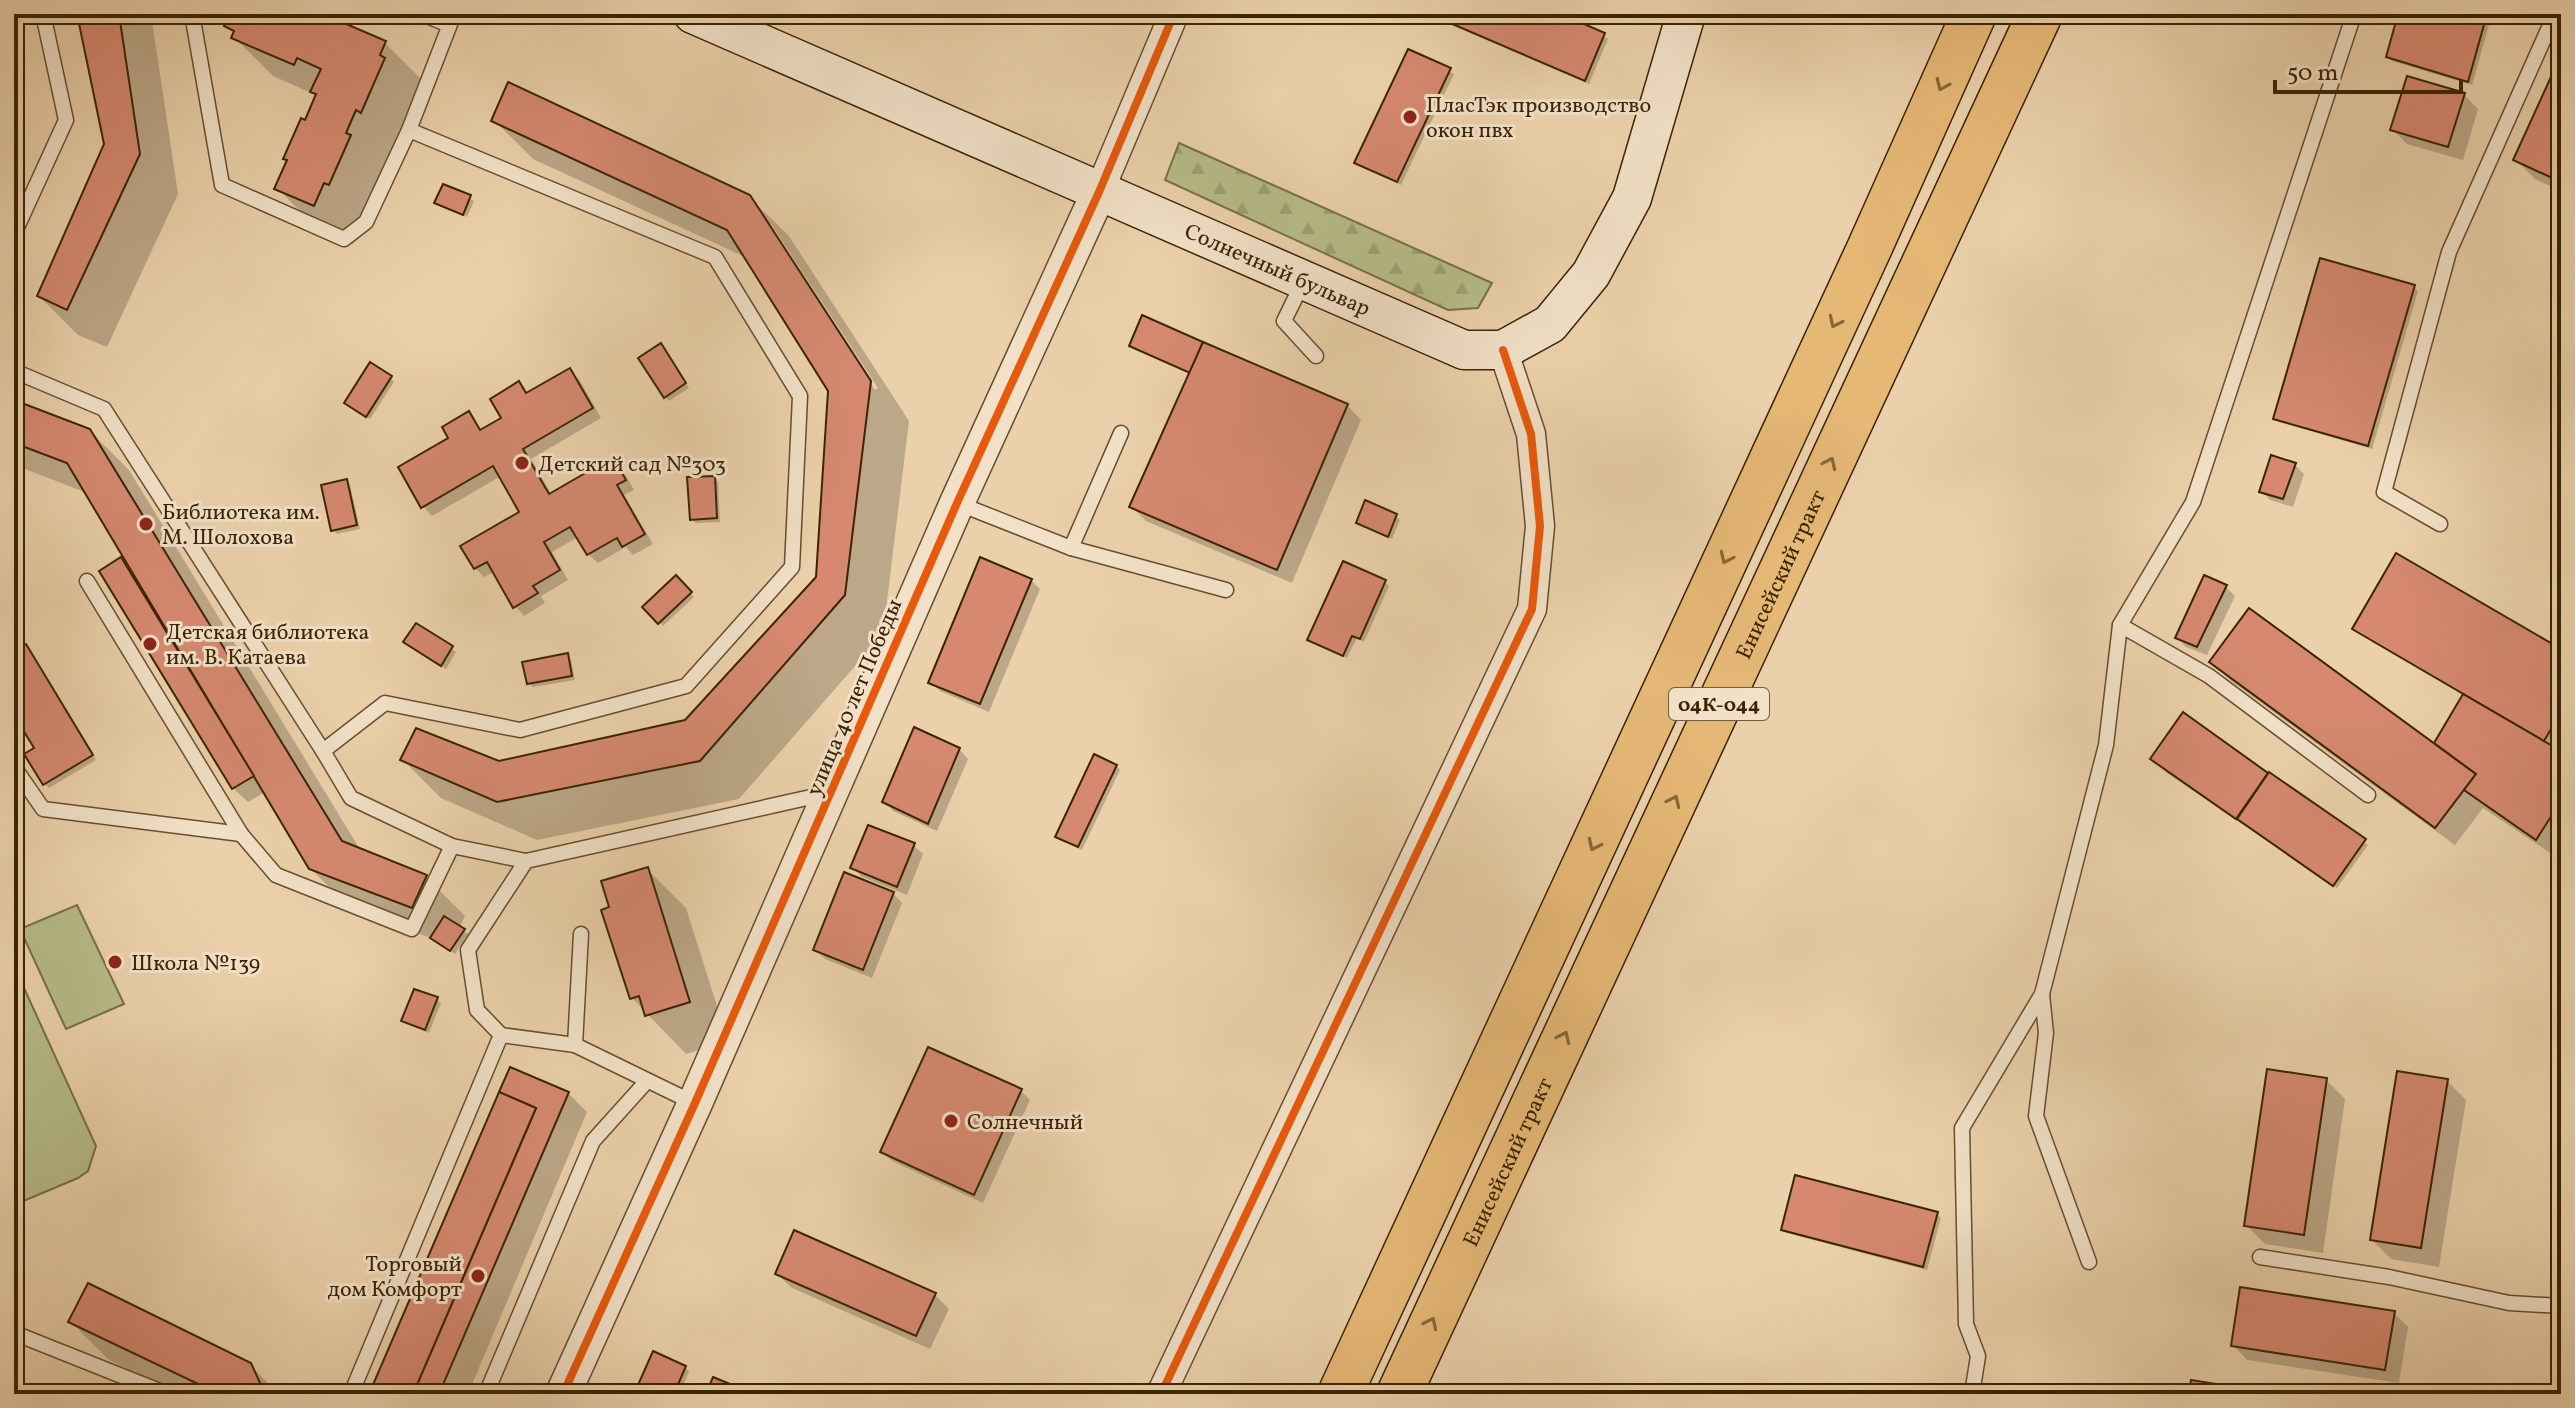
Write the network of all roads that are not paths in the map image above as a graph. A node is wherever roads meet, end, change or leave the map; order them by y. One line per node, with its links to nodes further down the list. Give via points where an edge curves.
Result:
1 (43, 14): 14 (lane, via 66,120)
2 (192, 14): 12 (lane, via 222,185 344,239 366,222)
3 (422, 14): 11 (lane)
4 (693, 14): 13 (main road, Солнечный бульвар)
5 (1174, 14): 13 (street, улица 40 лет Победы)
6 (1686, 14): 16 (main road, Солнечный бульвар, via 1632,198 1598,262 1550,324)
7 (1974, 14): 48 (main road, 04К-044, one-way to 48)
8 (2040, 14): 49 (main road, Енисейский тракт / 04К-044, one-way to 8)
9 (2354, 14): 25 (lane, via 2193,502)
10 (2555, 14): 21 (lane, via 2449,252 2384,492)
11 (452, 20): 12 (lane)
12 (409, 130): 26 (lane, via 715,257 800,396 792,567 686,686 520,730 385,703)
13 (1099, 192): 15 (main road, Солнечный бульвар); 20 (street, улица 40 лет Победы)
14 (14, 234)
15 (1304, 280): 16 (main road, Солнечный бульвар, via 1464,350); 17 (lane, via 1284,321)
16 (1503, 350): 47 (street, via 1531,434 1540,526 1532,609)
17 (1316, 356)
18 (14, 371): 26 (lane, via 104,409)
19 (1121, 433): 22 (lane)
20 (957, 503): 22 (lane); 28 (street, улица 40 лет Победы)
21 (2440, 524)
22 (1071, 548): 24 (lane)
23 (87, 581): 30 (lane)
24 (1226, 590)
25 (2120, 625): 29 (lane, via 2209,676); 34 (lane, via 2106,745)
26 (323, 751): 31 (lane, via 351,798)
27 (14, 767): 30 (lane, via 43,809)
28 (831, 793): 32 (lane); 38 (street, улица 40 лет Победы)
29 (2368, 795)
30 (241, 834): 31 (lane, via 276,875 412,929)
31 (452, 846): 32 (lane)
32 (526, 861): 35 (lane, via 468,950 477,1010)
33 (581, 934): 36 (lane)
34 (2042, 994): 40 (lane, via 2046,1033 2036,1116); 50 (lane, via 1962,1128 1966,1324 1978,1356)
35 (501, 1035): 36 (lane); 44 (lane)
36 (575, 1045): 37 (lane)
37 (647, 1081): 38 (lane); 45 (lane, via 593,1141)
38 (695, 1103): 46 (street, улица 40 лет Победы)
39 (2260, 1257): 41 (lane, via 2509,1303)
40 (2089, 1262)
41 (2561, 1306)
42 (14, 1333): 43 (lane)
43 (167, 1394)
44 (351, 1394)
45 (486, 1394)
46 (563, 1394)
47 (1161, 1394)
48 (1340, 1394)
49 (1399, 1394)
50 (1972, 1394)

